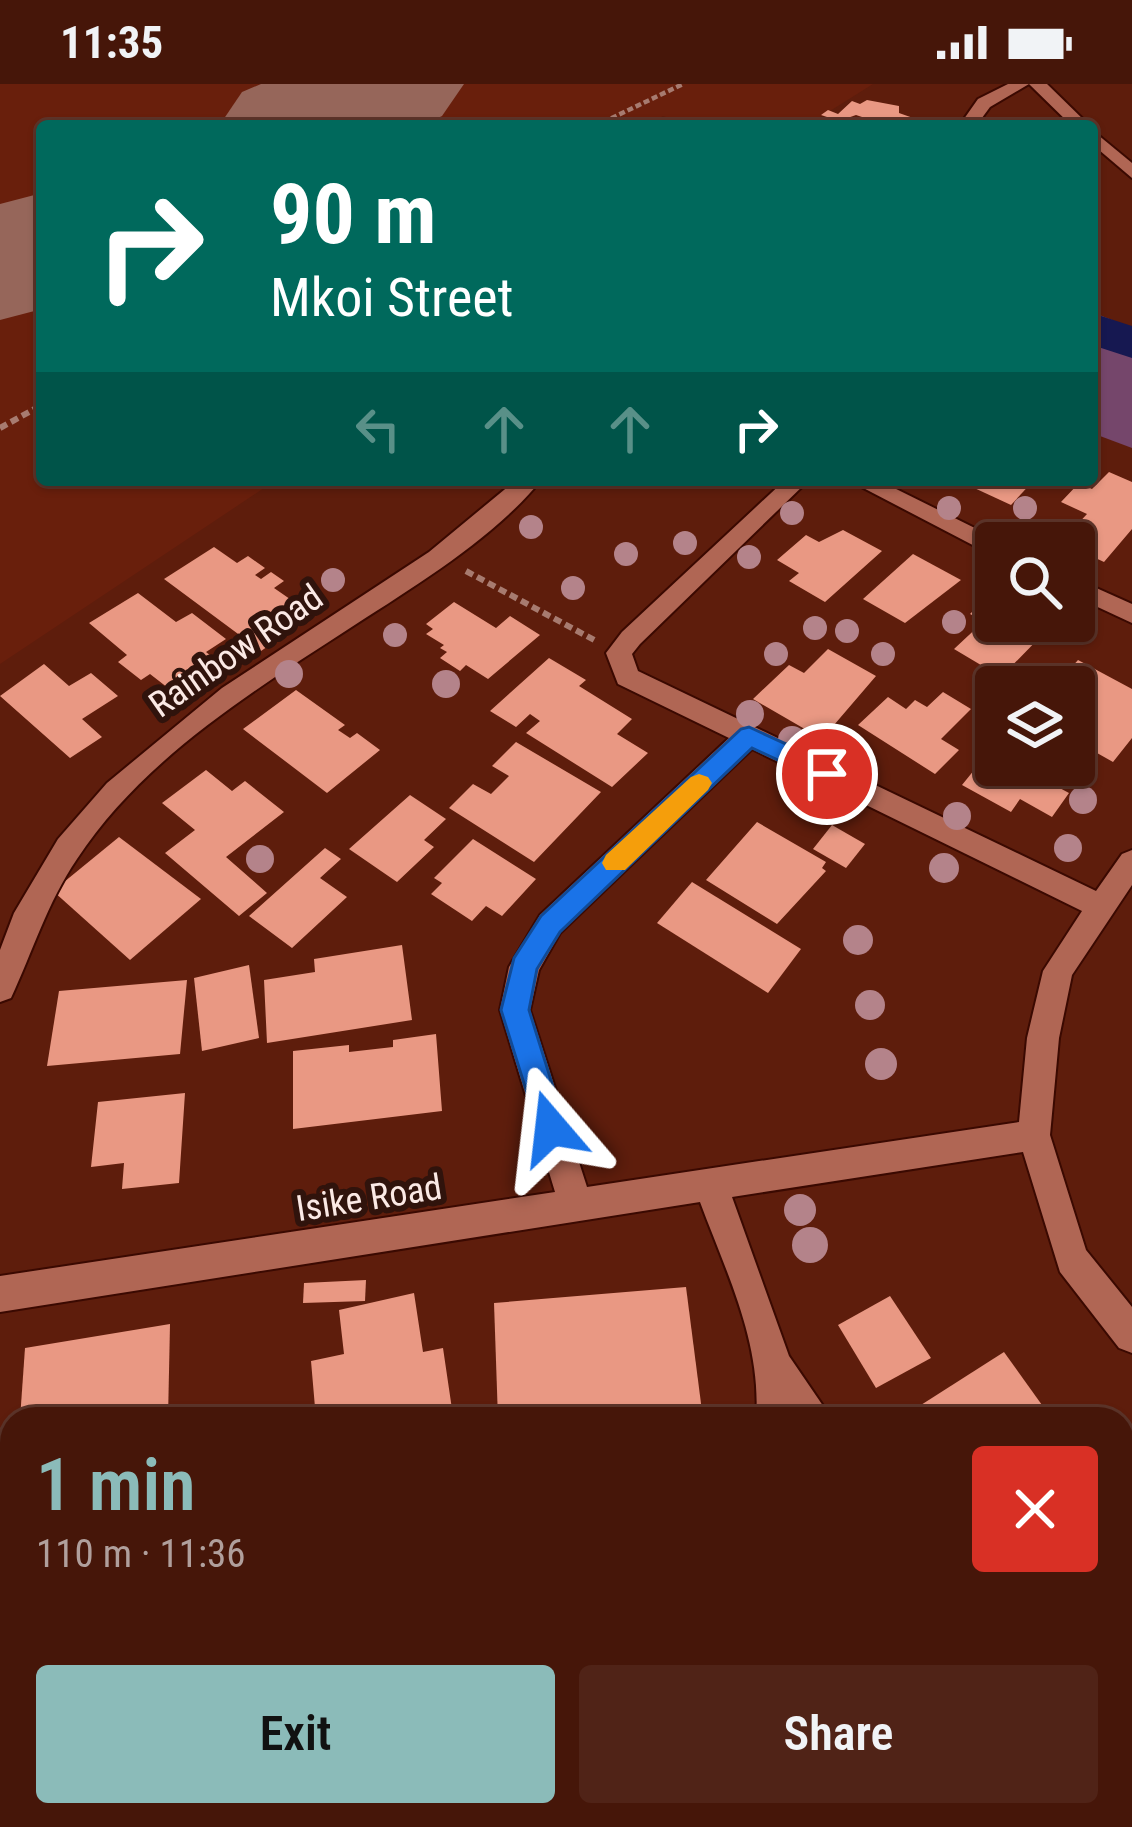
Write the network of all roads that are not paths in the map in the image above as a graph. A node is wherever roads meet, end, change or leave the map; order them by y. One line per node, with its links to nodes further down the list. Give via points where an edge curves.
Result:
1 (1021, 84): 3 (street)
2 (1037, 84): 4 (street)
3 (972, 120)
4 (1076, 120)
5 (1098, 147): 6 (street)
6 (1132, 173)
7 (523, 486): 16 (street, Rainbow Road, via 439,556 228,693 153,755 66,853 31,906)
8 (792, 486): 13 (street, via 619,653 627,676 646,689)
9 (872, 486): 10 (street)
10 (975, 538)
11 (1095, 596): 12 (street)
12 (1132, 614)
13 (749, 736): 15 (street); 19 (street, via 550,924 524,967 515,1010)
14 (1132, 862): 15 (street)
15 (1099, 906): 17 (street, via 1058,971)
16 (0, 989)
17 (1034, 1136): 18 (street, Isike Road); 21 (street, via 1072,1260)
18 (711, 1185): 19 (street, Isike Road); 22 (street)
19 (576, 1206): 20 (street, Isike Road)
20 (0, 1294)
21 (1132, 1335)
22 (775, 1366): 23 (street); 24 (street)
23 (777, 1407)
24 (804, 1407)

